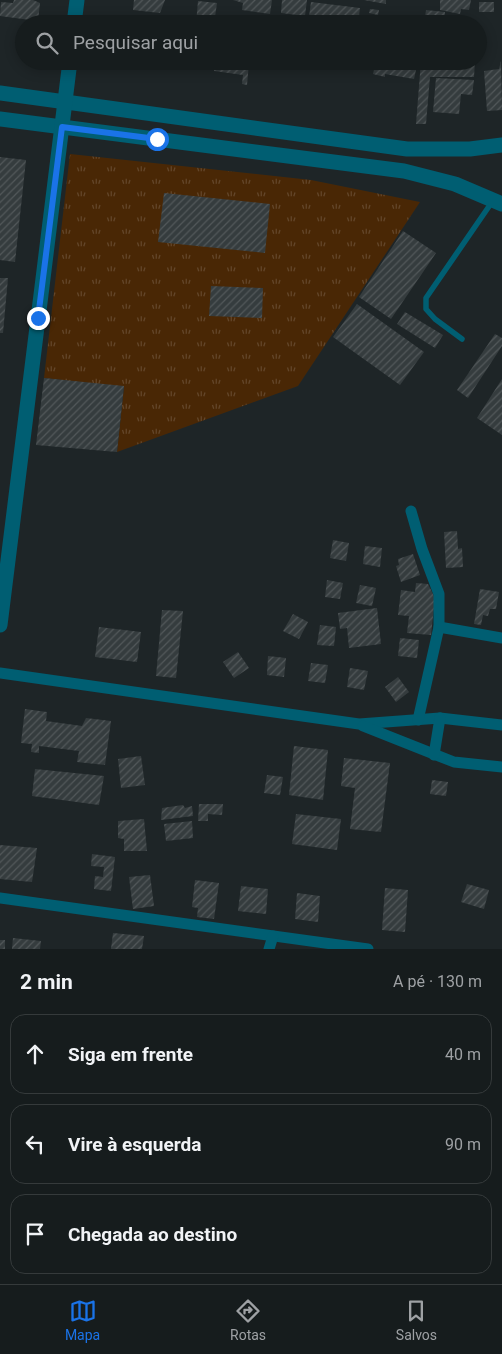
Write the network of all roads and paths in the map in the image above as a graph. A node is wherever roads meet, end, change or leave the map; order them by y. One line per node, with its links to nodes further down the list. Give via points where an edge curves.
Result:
1 (77, 0): 2 (street)
2 (75, 15)
3 (69, 70): 5 (street)
4 (0, 93): 5 (street)
5 (66, 101): 7 (street); 9 (street)
6 (0, 119): 7 (street)
7 (62, 127): 10 (street); 14 (street)
8 (502, 145): 9 (street, via 470,150)
9 (407, 149): 10 (street)
10 (404, 171): 11 (street, via 455,184)
11 (498, 202): 12 (lane, via 426,298 426,309)
12 (462, 339)
13 (411, 510): 15 (street, via 439,594)
14 (0, 625)
15 (439, 626): 16 (street); 19 (street)
16 (502, 638)
17 (0, 673): 20 (street)
18 (440, 718): 19 (street); 21 (street); 22 (street)
19 (418, 720): 20 (street)
20 (359, 724): 22 (street)
21 (502, 725)
22 (434, 755): 23 (street, via 454,762)
23 (502, 767)
24 (0, 898): 25 (street)
25 (274, 936): 26 (street); 27 (street)
26 (312, 945): 28 (street)
27 (269, 949)
28 (368, 949)

